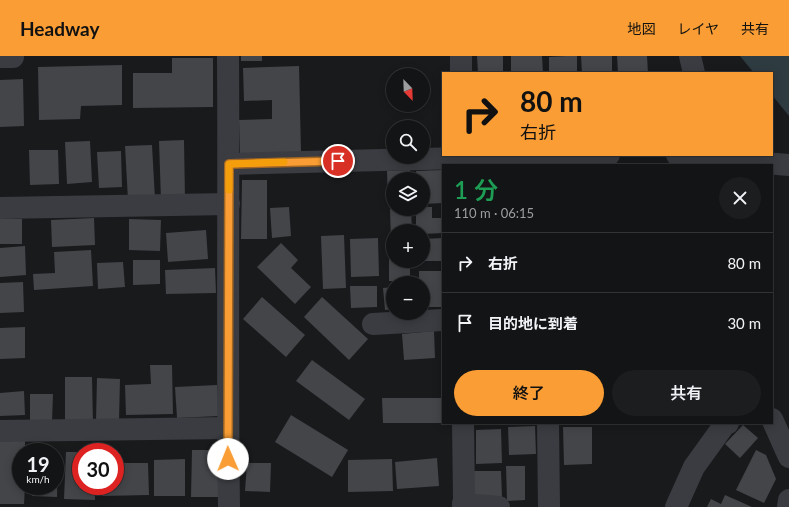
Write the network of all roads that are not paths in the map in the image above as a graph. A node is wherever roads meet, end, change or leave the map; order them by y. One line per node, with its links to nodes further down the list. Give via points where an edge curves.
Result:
1 (13, 56): 5 (street)
2 (228, 56): 12 (street)
3 (461, 56): 6 (street)
4 (690, 56): 7 (street)
5 (0, 57)
6 (461, 72)
7 (694, 72)
8 (572, 156): 10 (street)
9 (685, 156): 11 (street)
10 (462, 159): 12 (street)
11 (716, 160): 13 (street)
12 (229, 164): 14 (street)
13 (789, 165)
14 (229, 204): 15 (street); 22 (street)
15 (0, 208)
16 (442, 320): 17 (street)
17 (373, 324)
18 (773, 421): 24 (street)
19 (463, 424): 26 (street)
20 (548, 424): 29 (street)
21 (725, 424): 30 (street, via 694,467)
22 (228, 428): 23 (street); 27 (street)
23 (0, 431)
24 (789, 457)
25 (789, 500): 31 (street)
26 (463, 506): 28 (street)
27 (229, 507)
28 (498, 507)
29 (549, 507)
30 (676, 507)
31 (788, 507)

